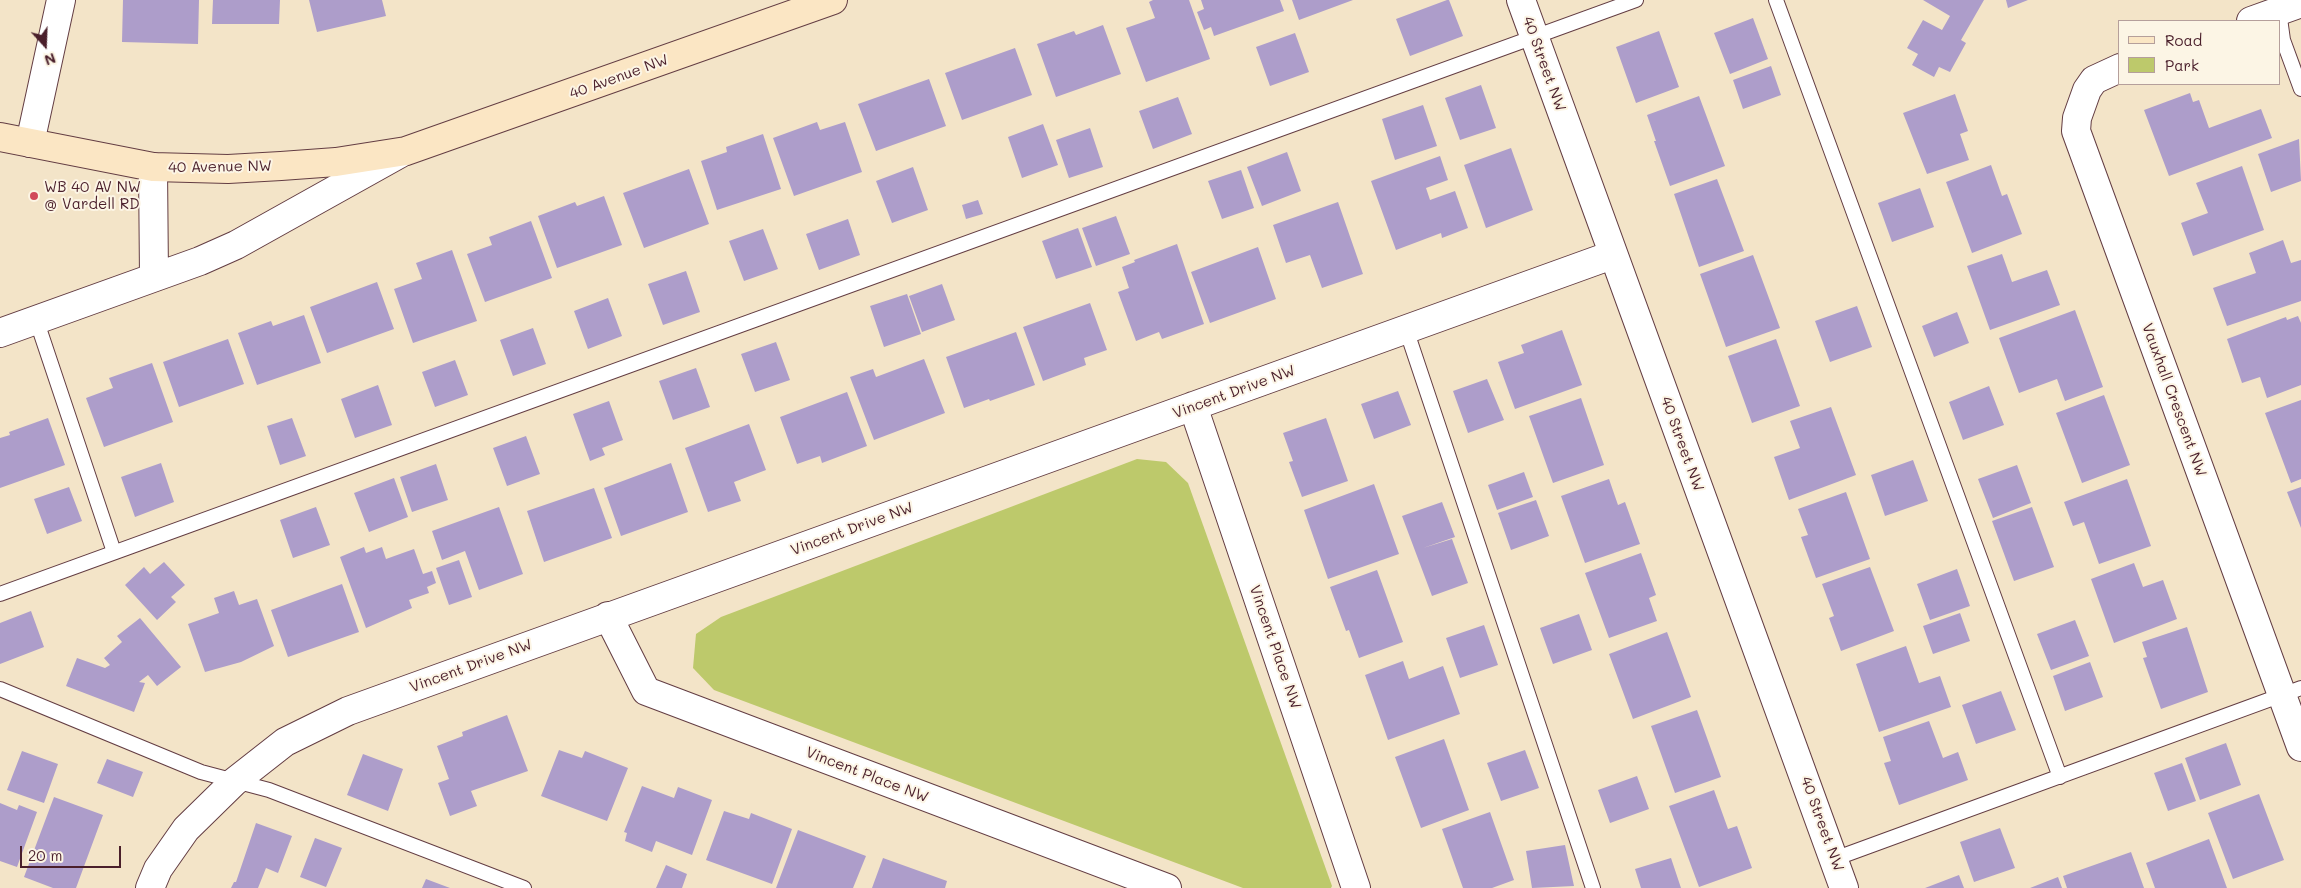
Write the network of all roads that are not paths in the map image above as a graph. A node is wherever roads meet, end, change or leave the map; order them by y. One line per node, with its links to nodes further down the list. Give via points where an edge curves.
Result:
1 (61, 0): 12 (street)
2 (832, 0): 13 (street, 40 Avenue NW)
3 (1521, 0): 8 (street, 40 Street NW)
4 (1636, 0): 8 (lane)
5 (1776, 0): 27 (lane)
6 (2290, 7): 7 (street); 10 (lane, via 2283,40)
7 (2254, 20)
8 (1535, 37): 15 (street, 40 Street NW); 21 (lane)
9 (2118, 69): 25 (street, Vauxhall Crescent NW, via 2094,80 2087,90 2076,131)
10 (2301, 89)
11 (0, 137): 12 (street, 40 Avenue NW)
12 (30, 143): 14 (street, 40 Avenue NW)
13 (406, 151): 14 (street, 40 Avenue NW, via 336,162 281,166 228,169); 16 (street, 40 Avenue NW, via 236,245)
14 (153, 167): 16 (street, 40 Avenue NW)
15 (1612, 255): 18 (street, Vincent Drive NW); 29 (street, 40 Street NW)
16 (154, 277): 17 (street, 40 Avenue NW)
17 (36, 319): 19 (street, 40 Avenue NW); 21 (lane)
18 (1406, 329): 20 (street, Vincent Drive NW); 34 (lane)
19 (0, 333)
20 (1193, 406): 23 (street, Vincent Drive NW); 33 (street, Vincent Place NW)
21 (114, 552): 22 (lane)
22 (0, 594)
23 (608, 616): 28 (street, Vincent Drive NW, via 348,712 285,742); 32 (street, Vincent Place NW, via 646,691)
24 (0, 689): 28 (lane, via 201,772)
25 (2291, 691): 26 (street, Vauxhall Crescent NW); 27 (lane)
26 (2301, 747)
27 (2060, 777): 29 (lane)
28 (234, 782): 30 (street, Vincent Drive NW, via 186,829 158,869); 31 (lane, via 269,790)
29 (1834, 859): 35 (street, 40 Street NW)
30 (150, 888)
31 (524, 888)
32 (1167, 888)
33 (1356, 888)
34 (1593, 888)
35 (1844, 888)

